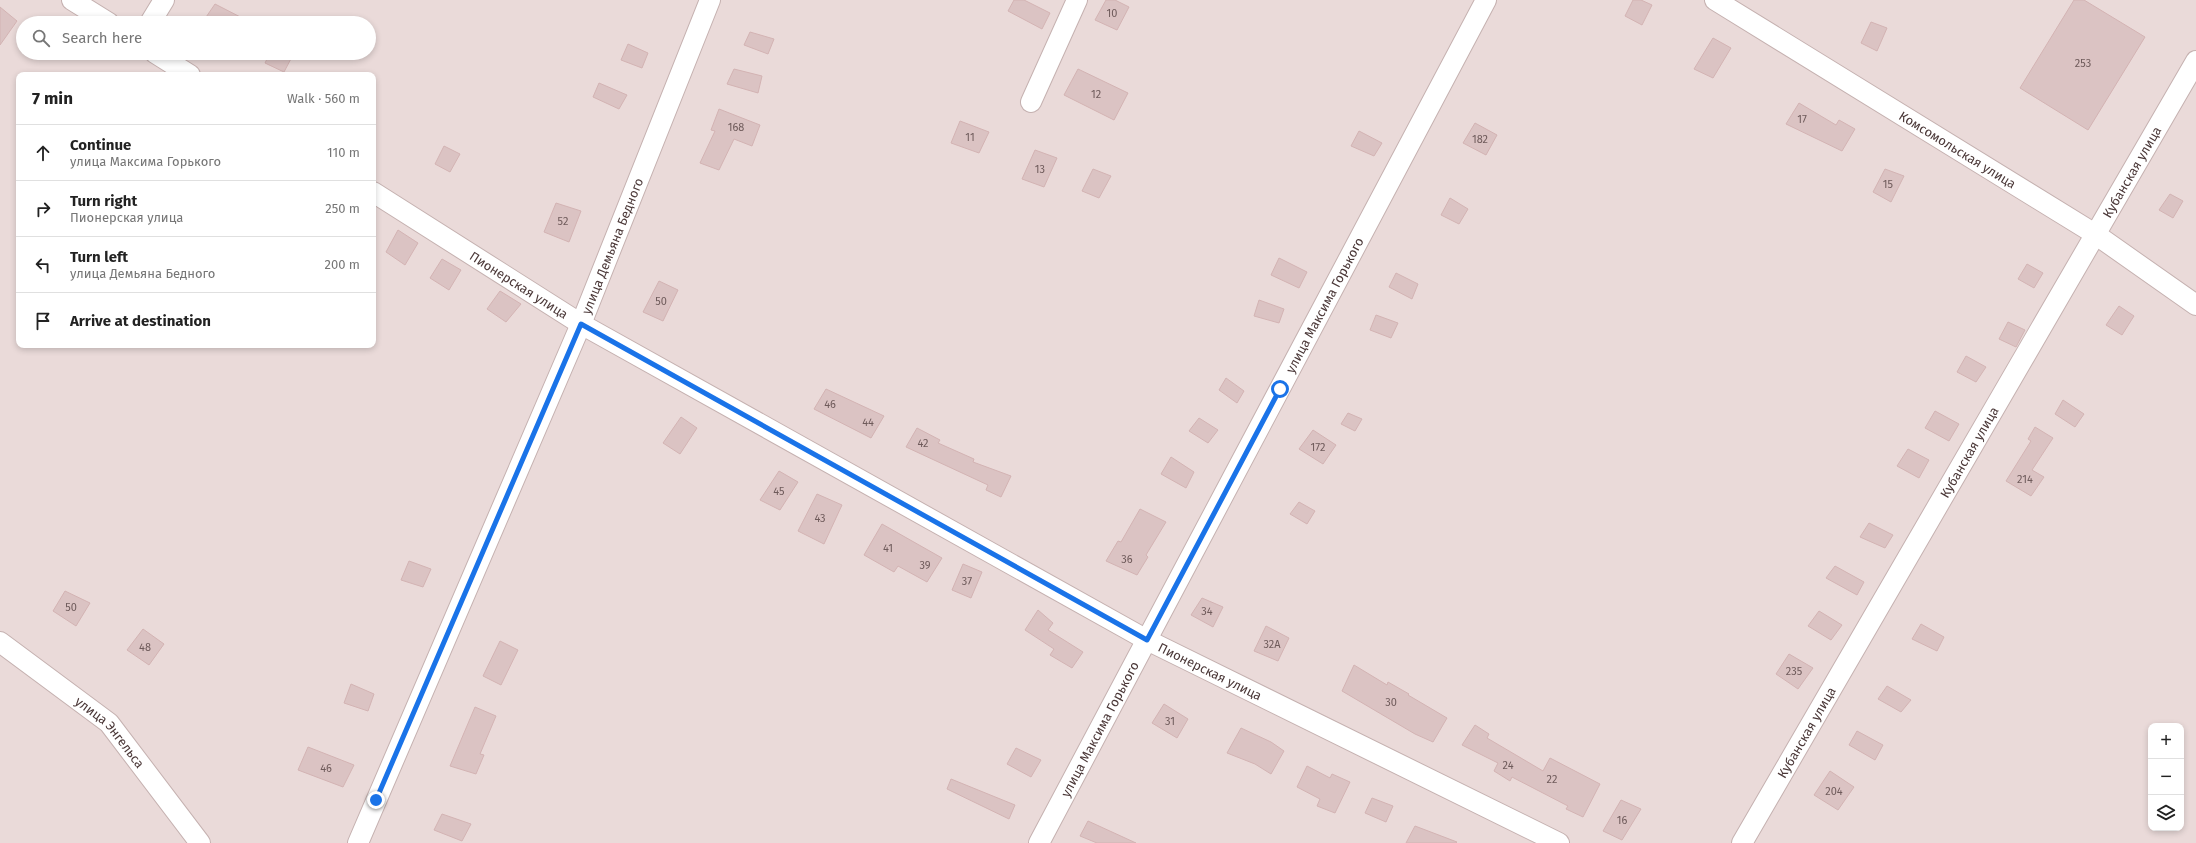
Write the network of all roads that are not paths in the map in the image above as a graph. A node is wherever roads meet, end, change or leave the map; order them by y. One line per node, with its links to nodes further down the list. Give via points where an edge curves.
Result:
1 (72, 0): 7 (street)
2 (164, 0): 8 (street)
3 (710, 0): 16 (street, улица Демьяна Бедного)
4 (1077, 0): 12 (street)
5 (1486, 0): 17 (street, улица Максима Горького)
6 (1715, 0): 14 (street, Комсомольская улица)
7 (97, 16)
8 (154, 16)
9 (167, 60): 11 (street)
10 (2196, 61): 14 (street, Кубанская улица)
11 (185, 72)
12 (1030, 102)
13 (376, 194): 16 (street, Пионерская улица)
14 (2095, 234): 15 (street, Комсомольская улица); 23 (street, Кубанская улица)
15 (2196, 305)
16 (581, 324): 17 (street, Пионерская улица); 20 (street, улица Демьяна Бедного)
17 (1147, 640): 21 (street, улица Максима Горького); 22 (street, Пионерская улица)
18 (0, 642): 19 (street, улица Энгельса, via 109,723)
19 (196, 841)
20 (358, 843)
21 (1039, 843)
22 (1559, 843)
23 (1742, 843)

